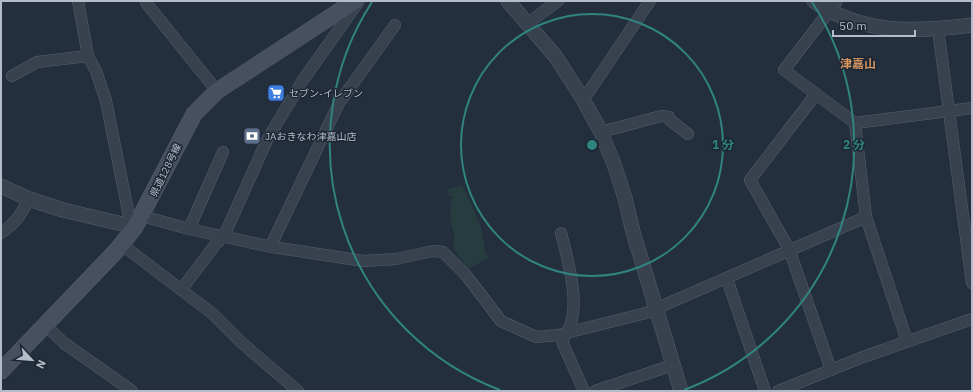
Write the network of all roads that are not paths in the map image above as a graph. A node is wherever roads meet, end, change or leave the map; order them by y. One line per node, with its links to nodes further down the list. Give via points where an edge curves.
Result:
1 (78, 1): 14 (street)
2 (146, 1): 16 (street)
3 (356, 1): 16 (main road, 県道128号線)
4 (360, 1): 32 (street, via 303,80 267,140)
5 (508, 1): 10 (street)
6 (558, 1): 10 (street)
7 (650, 1): 18 (street, via 588,93)
8 (814, 1): 9 (street)
9 (833, 6): 13 (street, via 848,20 876,27 906,30); 17 (street, via 784,70)
10 (527, 24): 18 (street, via 556,57)
11 (395, 25): 34 (street, via 339,103)
12 (972, 25): 13 (street)
13 (938, 29): 20 (street)
14 (88, 56): 15 (street, via 37,62); 28 (street, via 106,101 128,211)
15 (12, 76)
16 (217, 91): 28 (main road, 県道128号線, via 192,118)
17 (816, 94): 21 (street); 35 (street, via 750,180)
18 (581, 96): 22 (street)
19 (972, 108): 20 (street)
20 (949, 110): 21 (street); 37 (street)
21 (855, 123): 27 (street)
22 (601, 132): 23 (street, via 661,116 669,117); 39 (street, via 625,198)
23 (688, 134)
24 (223, 152): 29 (street)
25 (1, 186): 26 (street)
26 (29, 199): 28 (street, via 63,210); 30 (street, via 11,226)
27 (866, 217): 35 (street); 43 (street)
28 (135, 223): 29 (street); 33 (main road, 県道128号線)
29 (189, 229): 32 (street)
30 (1, 233)
31 (561, 233): 42 (street, via 574,299)
32 (224, 236): 34 (street); 38 (street)
33 (121, 244): 38 (street); 41 (main road, 県道128号線)
34 (272, 247): 42 (street, via 373,262 433,251 443,252 466,275 501,321 536,337)
35 (789, 249): 36 (street); 45 (street)
36 (727, 278): 39 (street); 52 (street)
37 (972, 283)
38 (181, 290): 48 (street, via 213,314 242,343)
39 (655, 308): 42 (street, via 646,313); 44 (street)
40 (972, 319): 43 (street)
41 (45, 325): 46 (main road, 県道128号線); 47 (street, via 64,343)
42 (568, 334): 49 (street, via 562,339 562,344)
43 (907, 341): 45 (street)
44 (673, 365): 50 (street); 51 (street)
45 (831, 370): 53 (street)
46 (1, 371)
47 (132, 391)
48 (298, 391)
49 (584, 391)
50 (595, 391)
51 (681, 391)
52 (765, 391)
53 (778, 391)

